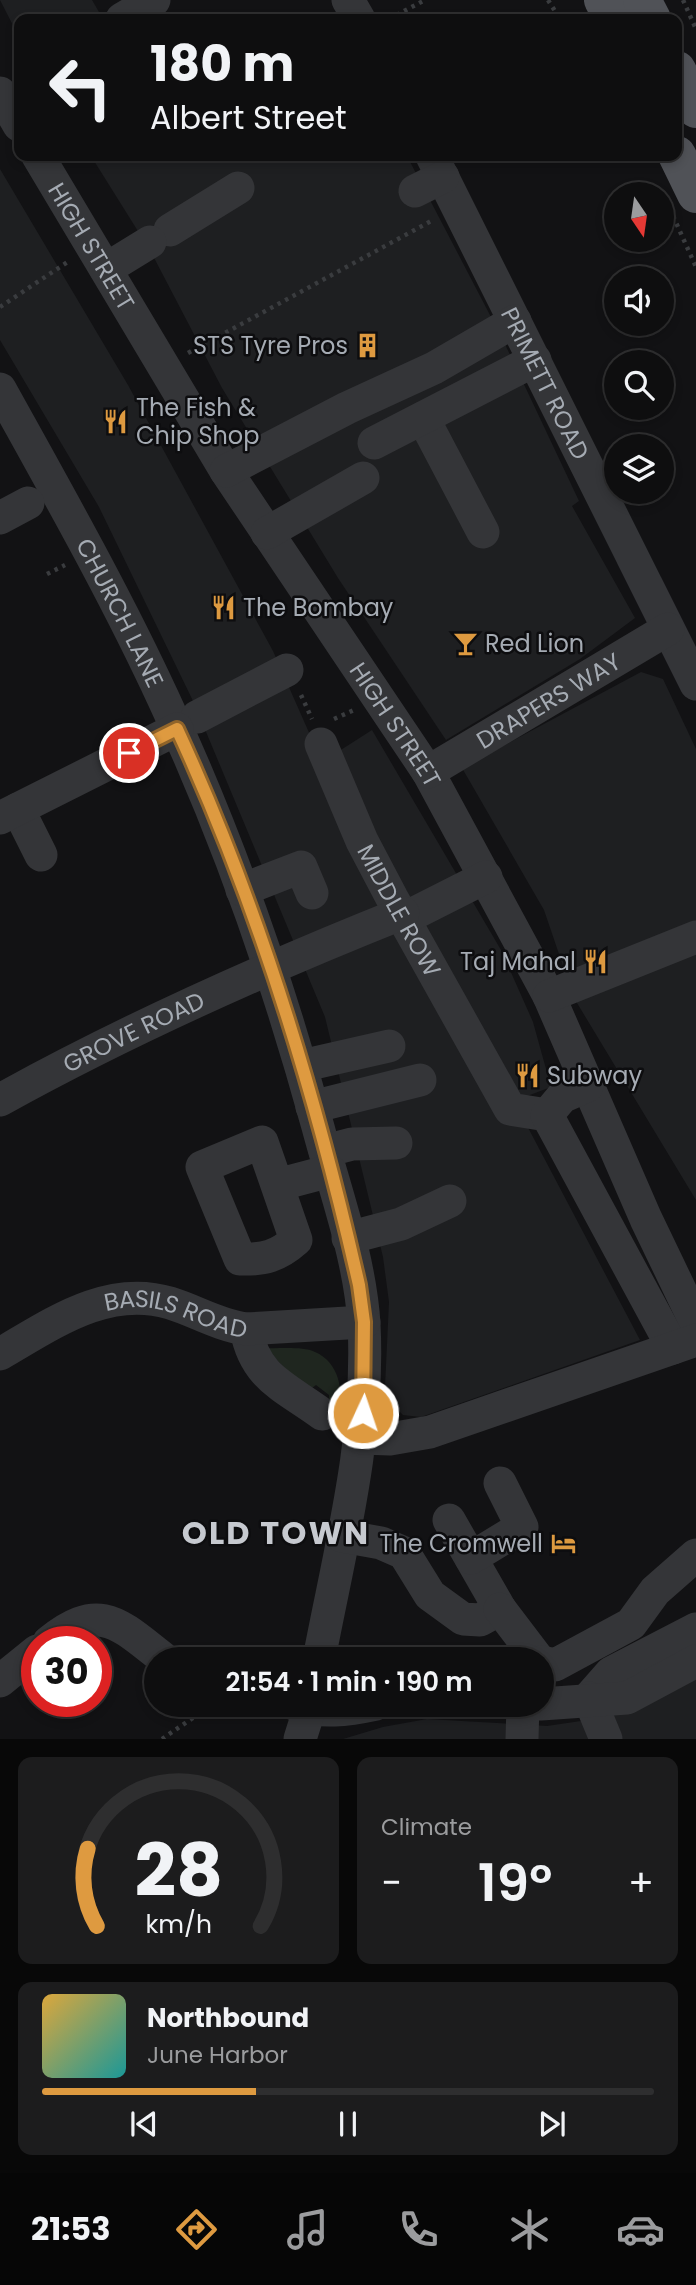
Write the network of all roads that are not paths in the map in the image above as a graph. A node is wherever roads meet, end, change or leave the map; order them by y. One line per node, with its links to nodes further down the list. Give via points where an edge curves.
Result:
1 (154, 0): 2 (street)
2 (130, 14)
3 (682, 80): 5 (main road)
4 (0, 93): 6 (street)
5 (696, 109)
6 (14, 117)
7 (41, 161): 12 (street, HIGH STREET)
8 (680, 161): 11 (main road)
9 (430, 175): 13 (street, PRIMETT ROAD, via 458,206)
10 (238, 188): 12 (street, via 160,236)
11 (696, 194)
12 (100, 257): 18 (street, HIGH STREET)
13 (515, 321): 14 (street, PRIMETT ROAD); 18 (street, via 435,368)
14 (535, 360): 16 (street); 19 (street, PRIMETT ROAD)
15 (0, 389): 27 (street, CHURCH LANE)
16 (423, 418): 17 (street); 22 (street)
17 (374, 443)
18 (226, 471): 23 (street, HIGH STREET)
19 (604, 473)
20 (363, 478): 23 (street)
21 (617, 504): 24 (street, PRIMETT ROAD)
22 (483, 532)
23 (267, 533): 29 (street, HIGH STREET)
24 (668, 629): 26 (street, PRIMETT ROAD); 29 (street, DRAPERS WAY)
25 (287, 670): 27 (street)
26 (696, 684)
27 (187, 723): 30 (street); 33 (street, CHURCH LANE)
28 (317, 736): 35 (street, MIDDLE ROW, via 362,841)
29 (428, 772): 32 (street, HIGH STREET)
30 (9, 814): 31 (street)
31 (41, 855)
32 (486, 877): 35 (street, GROVE ROAD); 38 (street, HIGH STREET)
33 (242, 890): 34 (street, via 301,867); 37 (street, CHURCH LANE)
34 (312, 893)
35 (404, 916): 37 (street, GROVE ROAD, via 299,954); 45 (street, MIDDLE ROW, via 510,1109)
36 (692, 939): 38 (street)
37 (272, 969): 40 (street, CHURCH LANE); 43 (street, GROVE ROAD, via 151,1020)
38 (549, 996): 42 (street, HIGH STREET)
39 (389, 1046): 40 (street)
40 (302, 1066): 44 (street, CHURCH LANE)
41 (420, 1080): 44 (street)
42 (587, 1086): 45 (street, via 562,1097); 51 (street, HIGH STREET)
43 (0, 1100)
44 (312, 1107): 47 (street, CHURCH LANE)
45 (547, 1115): 55 (street)
46 (396, 1143): 47 (street, via 352,1144)
47 (327, 1161): 48 (street); 50 (street, CHURCH LANE)
48 (277, 1185)
49 (450, 1201): 50 (street, via 401,1224)
50 (348, 1238): 52 (street, CHURCH LANE)
51 (685, 1272): 53 (street, HIGH STREET)
52 (364, 1322): 54 (street, BASILS ROAD); 58 (street, CHURCH LANE)
53 (696, 1323)
54 (246, 1329): 56 (street, BASILS ROAD, via 166,1302 113,1301 72,1313); 57 (street, via 251,1355 260,1369)
55 (685, 1344): 58 (street, via 430,1432 390,1439)
56 (0, 1353)
57 (322, 1413)
58 (361, 1438): 61 (street, CHURCH LANE)
59 (500, 1483): 63 (street, via 522,1527)
60 (449, 1520): 63 (street)
61 (342, 1536): 64 (street, via 381,1543 404,1553 430,1595 463,1619 481,1620); 68 (street, CHURCH LANE)
62 (696, 1555): 72 (street, via 655,1591 631,1624)
63 (471, 1558): 64 (street)
64 (500, 1609): 69 (street)
65 (73, 1626): 67 (street, via 83,1619 103,1619 122,1626)
66 (696, 1629): 74 (street, via 611,1673)
67 (149, 1647)
68 (321, 1647)
69 (528, 1647)
70 (696, 1661): 74 (street, via 627,1698)
71 (21, 1664): 73 (street)
72 (554, 1664)
73 (0, 1681)
74 (589, 1698): 75 (street); 78 (street)
75 (554, 1702)
76 (523, 1717): 77 (street)
77 (522, 1739)
78 (606, 1739)

